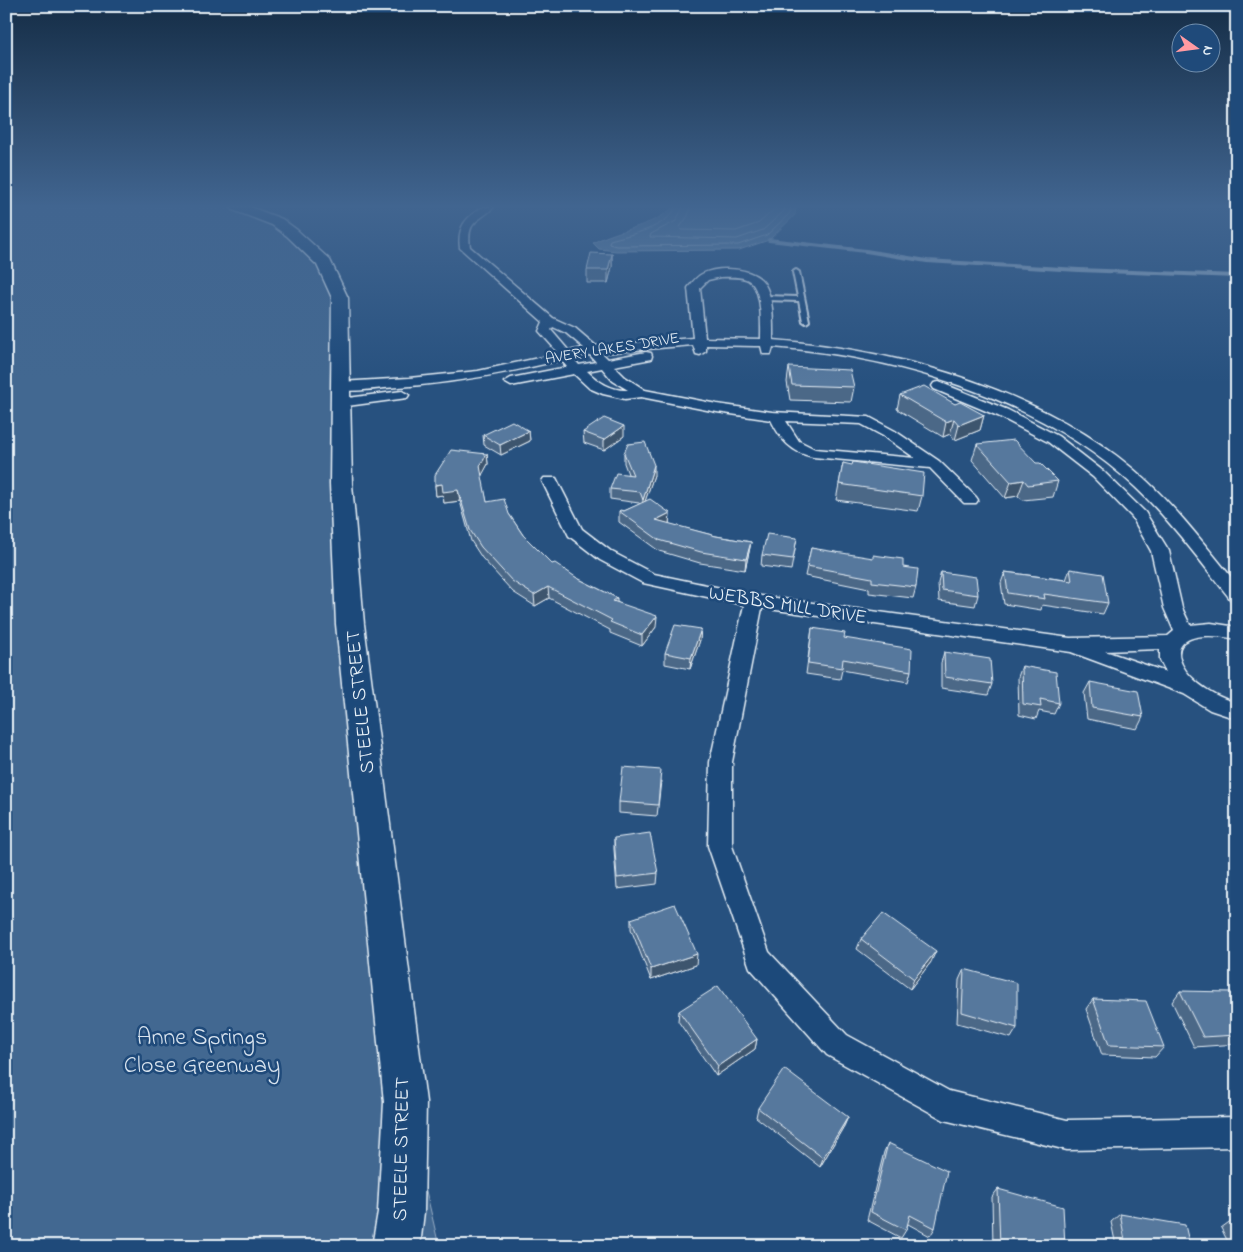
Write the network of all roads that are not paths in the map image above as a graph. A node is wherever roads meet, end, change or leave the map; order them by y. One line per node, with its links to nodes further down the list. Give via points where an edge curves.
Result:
1 (325, 265): 16 (street, STEELE STREET, via 340,298)
2 (485, 265): 6 (street)
3 (796, 272): 5 (lane)
4 (765, 298): 5 (lane); 8 (street, via 752,277 716,274 701,278 694,288); 9 (street)
5 (801, 299): 7 (lane)
6 (549, 321): 10 (street, via 566,326); 11 (street, via 545,331)
7 (806, 321)
8 (699, 346): 9 (street, AVERY LAKES DRIVE); 10 (street, AVERY LAKES DRIVE); 12 (street, AVERY LAKES DRIVE)
9 (767, 346): 14 (street, via 885,358)
10 (594, 350): 11 (street, AVERY LAKES DRIVE); 12 (street)
11 (564, 356): 13 (street); 16 (street, AVERY LAKES DRIVE, via 478,375 380,385)
12 (604, 364): 13 (street, AVERY LAKES DRIVE); 15 (street)
13 (576, 369): 15 (street, via 594,386 625,394); 16 (street, AVERY LAKES DRIVE, via 494,385)
14 (948, 383): 21 (street, via 1053,421 1124,470 1160,501); 24 (street, via 1053,439 1098,474 1139,515 1160,551)
15 (641, 393): 17 (street)
16 (340, 395): 29 (street, STEELE STREET, via 341,484 350,624 405,1102 401,1212)
17 (776, 416): 18 (street, via 864,420); 18 (street, via 790,442 802,450)
18 (934, 464): 20 (street)
19 (550, 481): 22 (street, WEBBS MILL DRIVE, via 575,532 606,556 649,578)
20 (970, 500)
21 (1237, 596)
22 (754, 601): 25 (street, WEBBS MILL DRIVE); 28 (street, via 721,762 720,846 759,959 837,1046 944,1105 1067,1135)
23 (1237, 633): 24 (street, WEBBS MILL DRIVE, via 1204,629)
24 (1179, 638): 25 (street, WEBBS MILL DRIVE); 26 (street, via 1170,648 1170,660)
25 (1070, 645): 26 (street, WEBBS MILL DRIVE)
26 (1190, 688): 27 (street, via 1208,700)
27 (1237, 711)
28 (1237, 1132)
29 (396, 1246)

